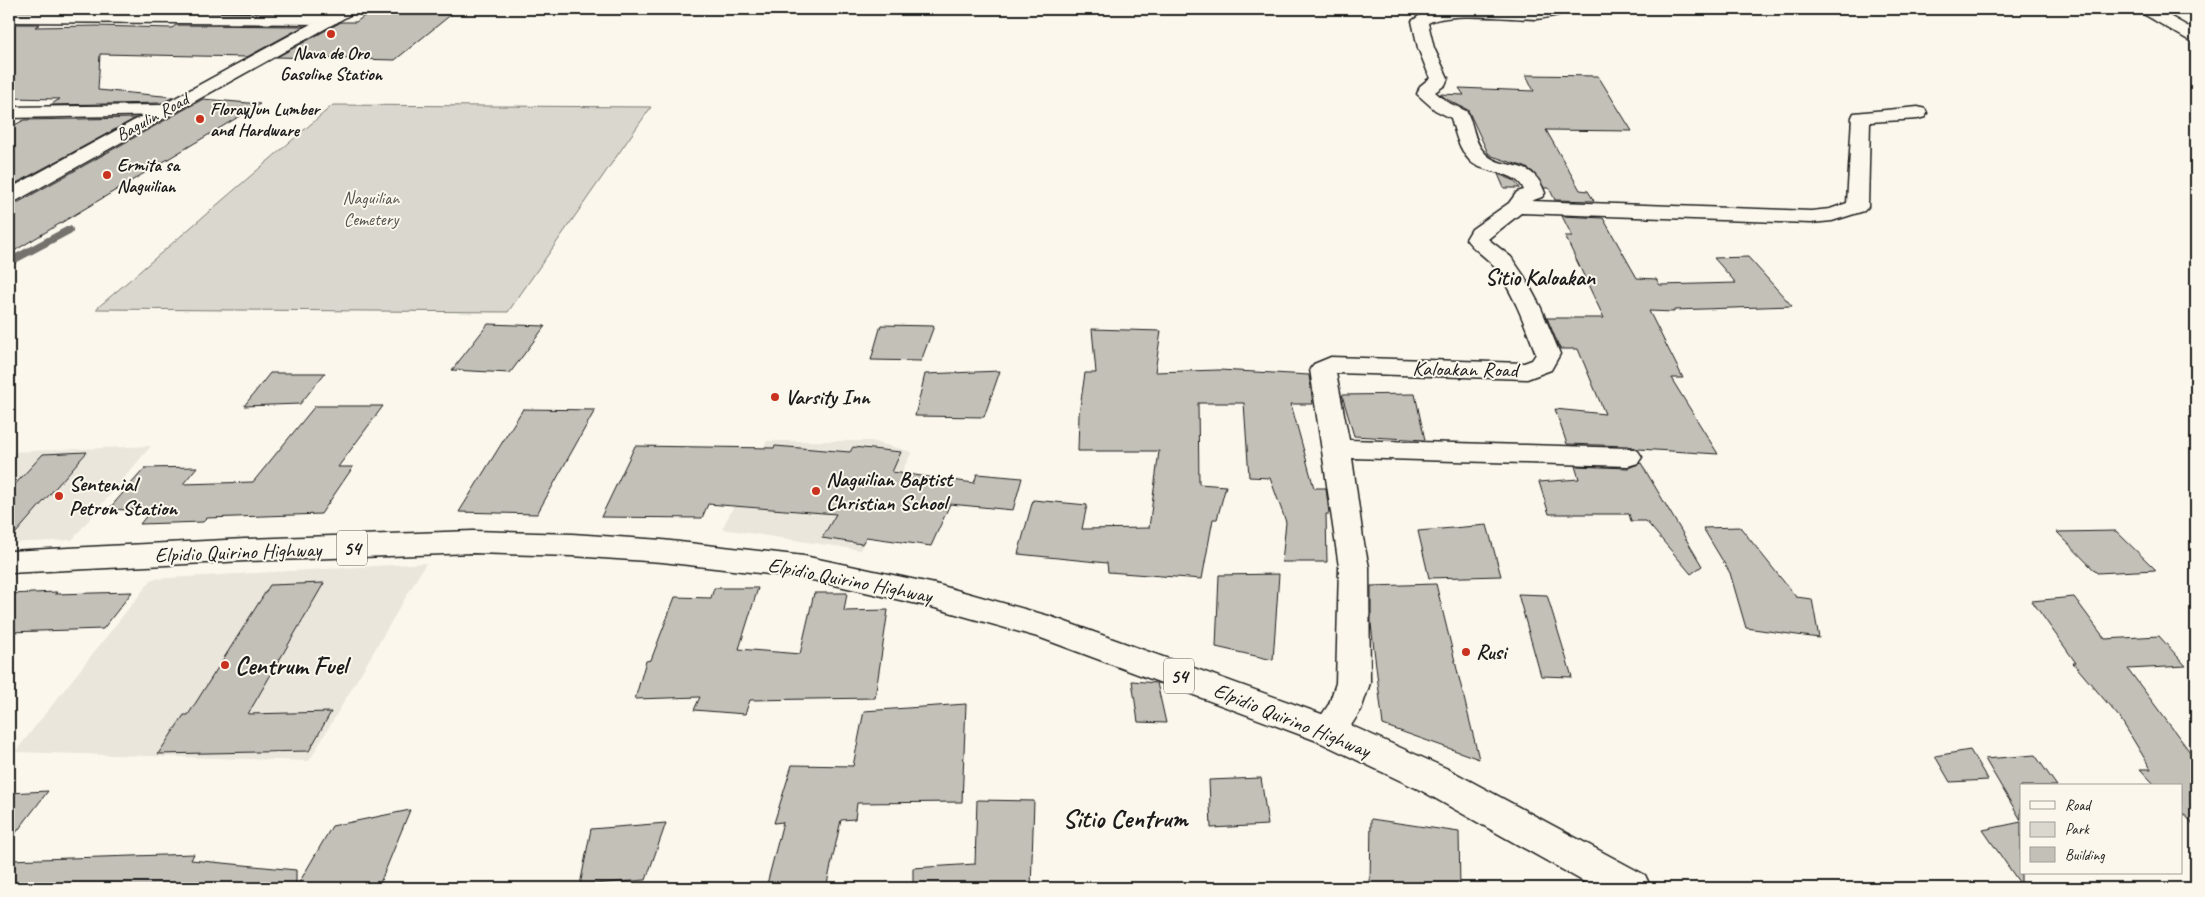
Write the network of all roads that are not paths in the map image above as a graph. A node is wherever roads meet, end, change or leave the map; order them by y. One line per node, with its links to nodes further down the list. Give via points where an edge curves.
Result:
1 (349, 9): 5 (main road, Bagulin Road)
2 (1565, 9): 11 (main road, Kaloakan Road, via 1541,14 1442,13 1423,17 1420,21 1426,48 1439,78 1426,90 1426,94 1440,106 1459,115 1475,154 1481,160 1522,173 1528,179 1535,192 1524,196)
3 (2146, 9): 6 (main road)
4 (9, 17): 5 (main road)
5 (332, 19): 7 (main road, Bagulin Road)
6 (2196, 38)
7 (162, 111): 8 (main road); 10 (main road, Bagulin Road)
8 (9, 112)
9 (1918, 113): 11 (main road, via 1861,117 1857,207 1832,215 1777,217)
10 (9, 197)
11 (1516, 207): 12 (main road, Kaloakan Road, via 1480,234 1477,240 1505,264 1540,332 1548,354 1542,365 1527,371 1506,372 1326,366 1323,379)
12 (1337, 448): 13 (main road); 15 (main road, Kaloakan Road, via 1354,567 1353,683 1344,710)
13 (1628, 457)
14 (9, 562): 15 (main road, Elpidio Quirino Highway / 54, via 474,542 662,552 804,568 936,596 1049,628)
15 (1329, 731): 16 (main road, Elpidio Quirino Highway / 54, via 1435,780)
16 (1631, 888)

